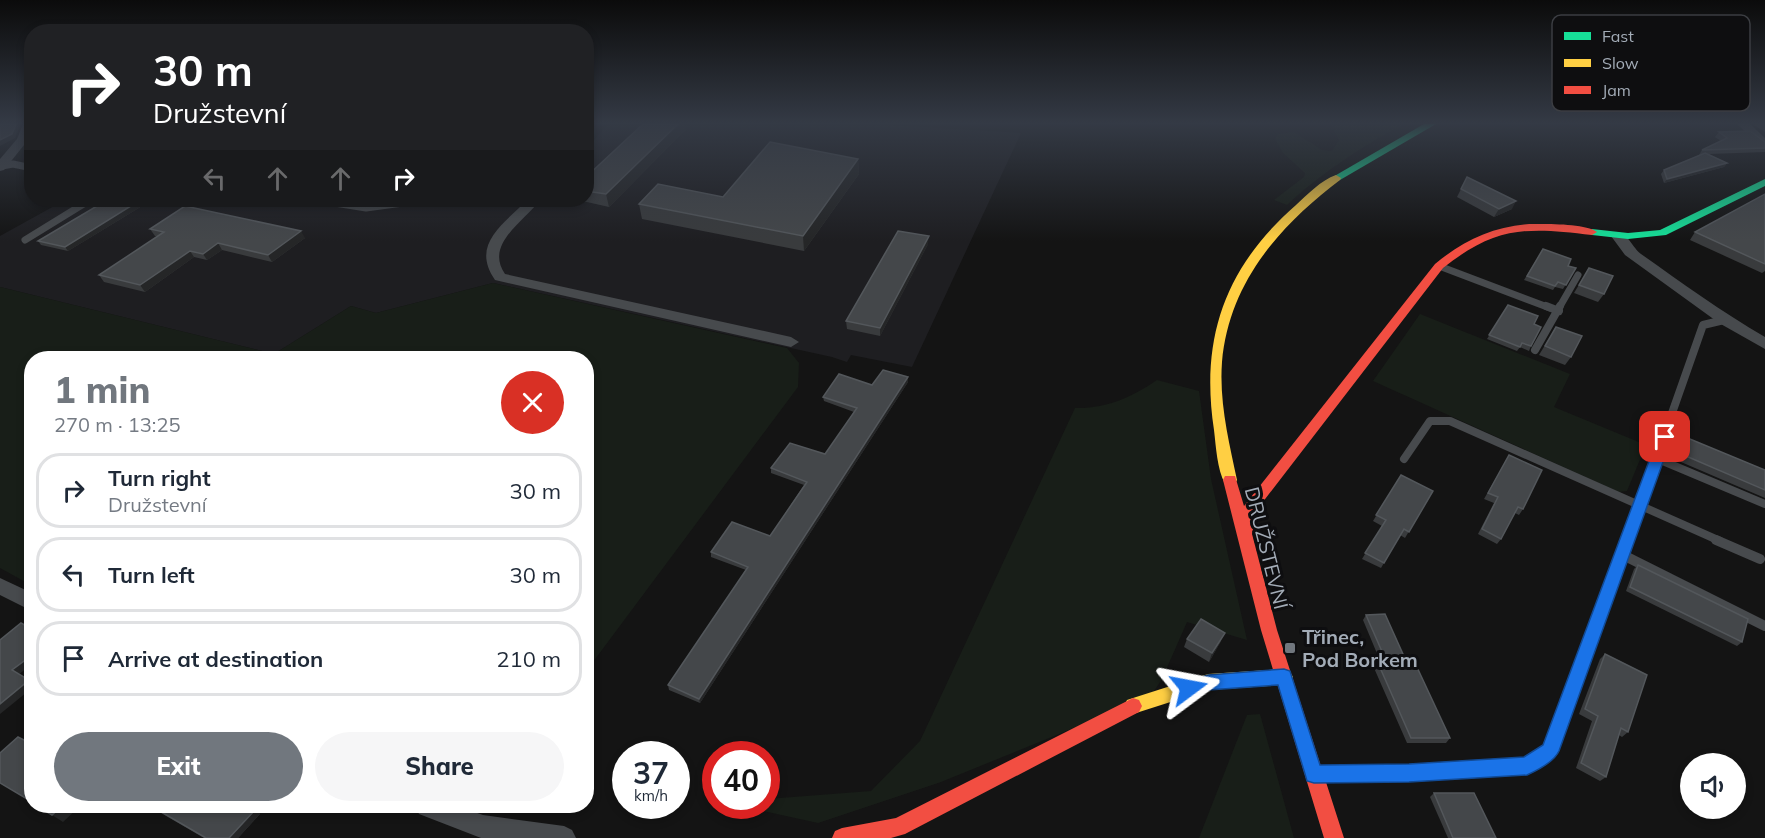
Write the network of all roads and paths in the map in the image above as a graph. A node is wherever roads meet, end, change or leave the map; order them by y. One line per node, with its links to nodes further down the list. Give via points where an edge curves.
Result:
1 (1358, 163): 20 (street, DRUŽSTEVNÍ, via 1308,200 1264,243 1232,298 1216,358 1217,418)
2 (24, 166): 3 (lane)
3 (1, 167)
4 (1765, 182): 7 (street, via 1661,234)
5 (79, 207): 8 (lane)
6 (527, 207): 13 (street, via 494,243 490,256 500,277)
7 (1618, 237): 9 (street, via 1557,227 1516,227 1480,235 1455,250); 12 (street, via 1630,252)
8 (25, 240)
9 (1439, 266): 11 (lane); 20 (street, via 1252,505)
10 (1578, 275): 11 (lane)
11 (1559, 311): 15 (lane)
12 (1725, 320): 14 (street); 17 (lane, via 1703,325)
13 (791, 342)
14 (1765, 344)
15 (1535, 350)
16 (1404, 459): 18 (lane, via 1430,421 1450,421)
17 (1658, 459): 18 (lane); 19 (lane)
18 (1639, 504): 21 (lane); 22 (lane)
19 (1765, 504)
20 (1243, 539): 26 (street, DRUŽSTEVNÍ)
21 (1623, 555): 25 (lane); 27 (lane, via 1550,751 1527,766)
22 (1760, 559)
23 (0, 586): 24 (street)
24 (24, 599)
25 (1765, 626)
26 (1284, 677): 27 (street, DRUŽSTEVNÍ); 30 (street, via 1208,682 1131,707 898,827)
27 (1314, 774): 31 (street, DRUŽSTEVNÍ)
28 (446, 813): 29 (street, via 483,827)
29 (564, 838)
30 (842, 838)
31 (1334, 838)

